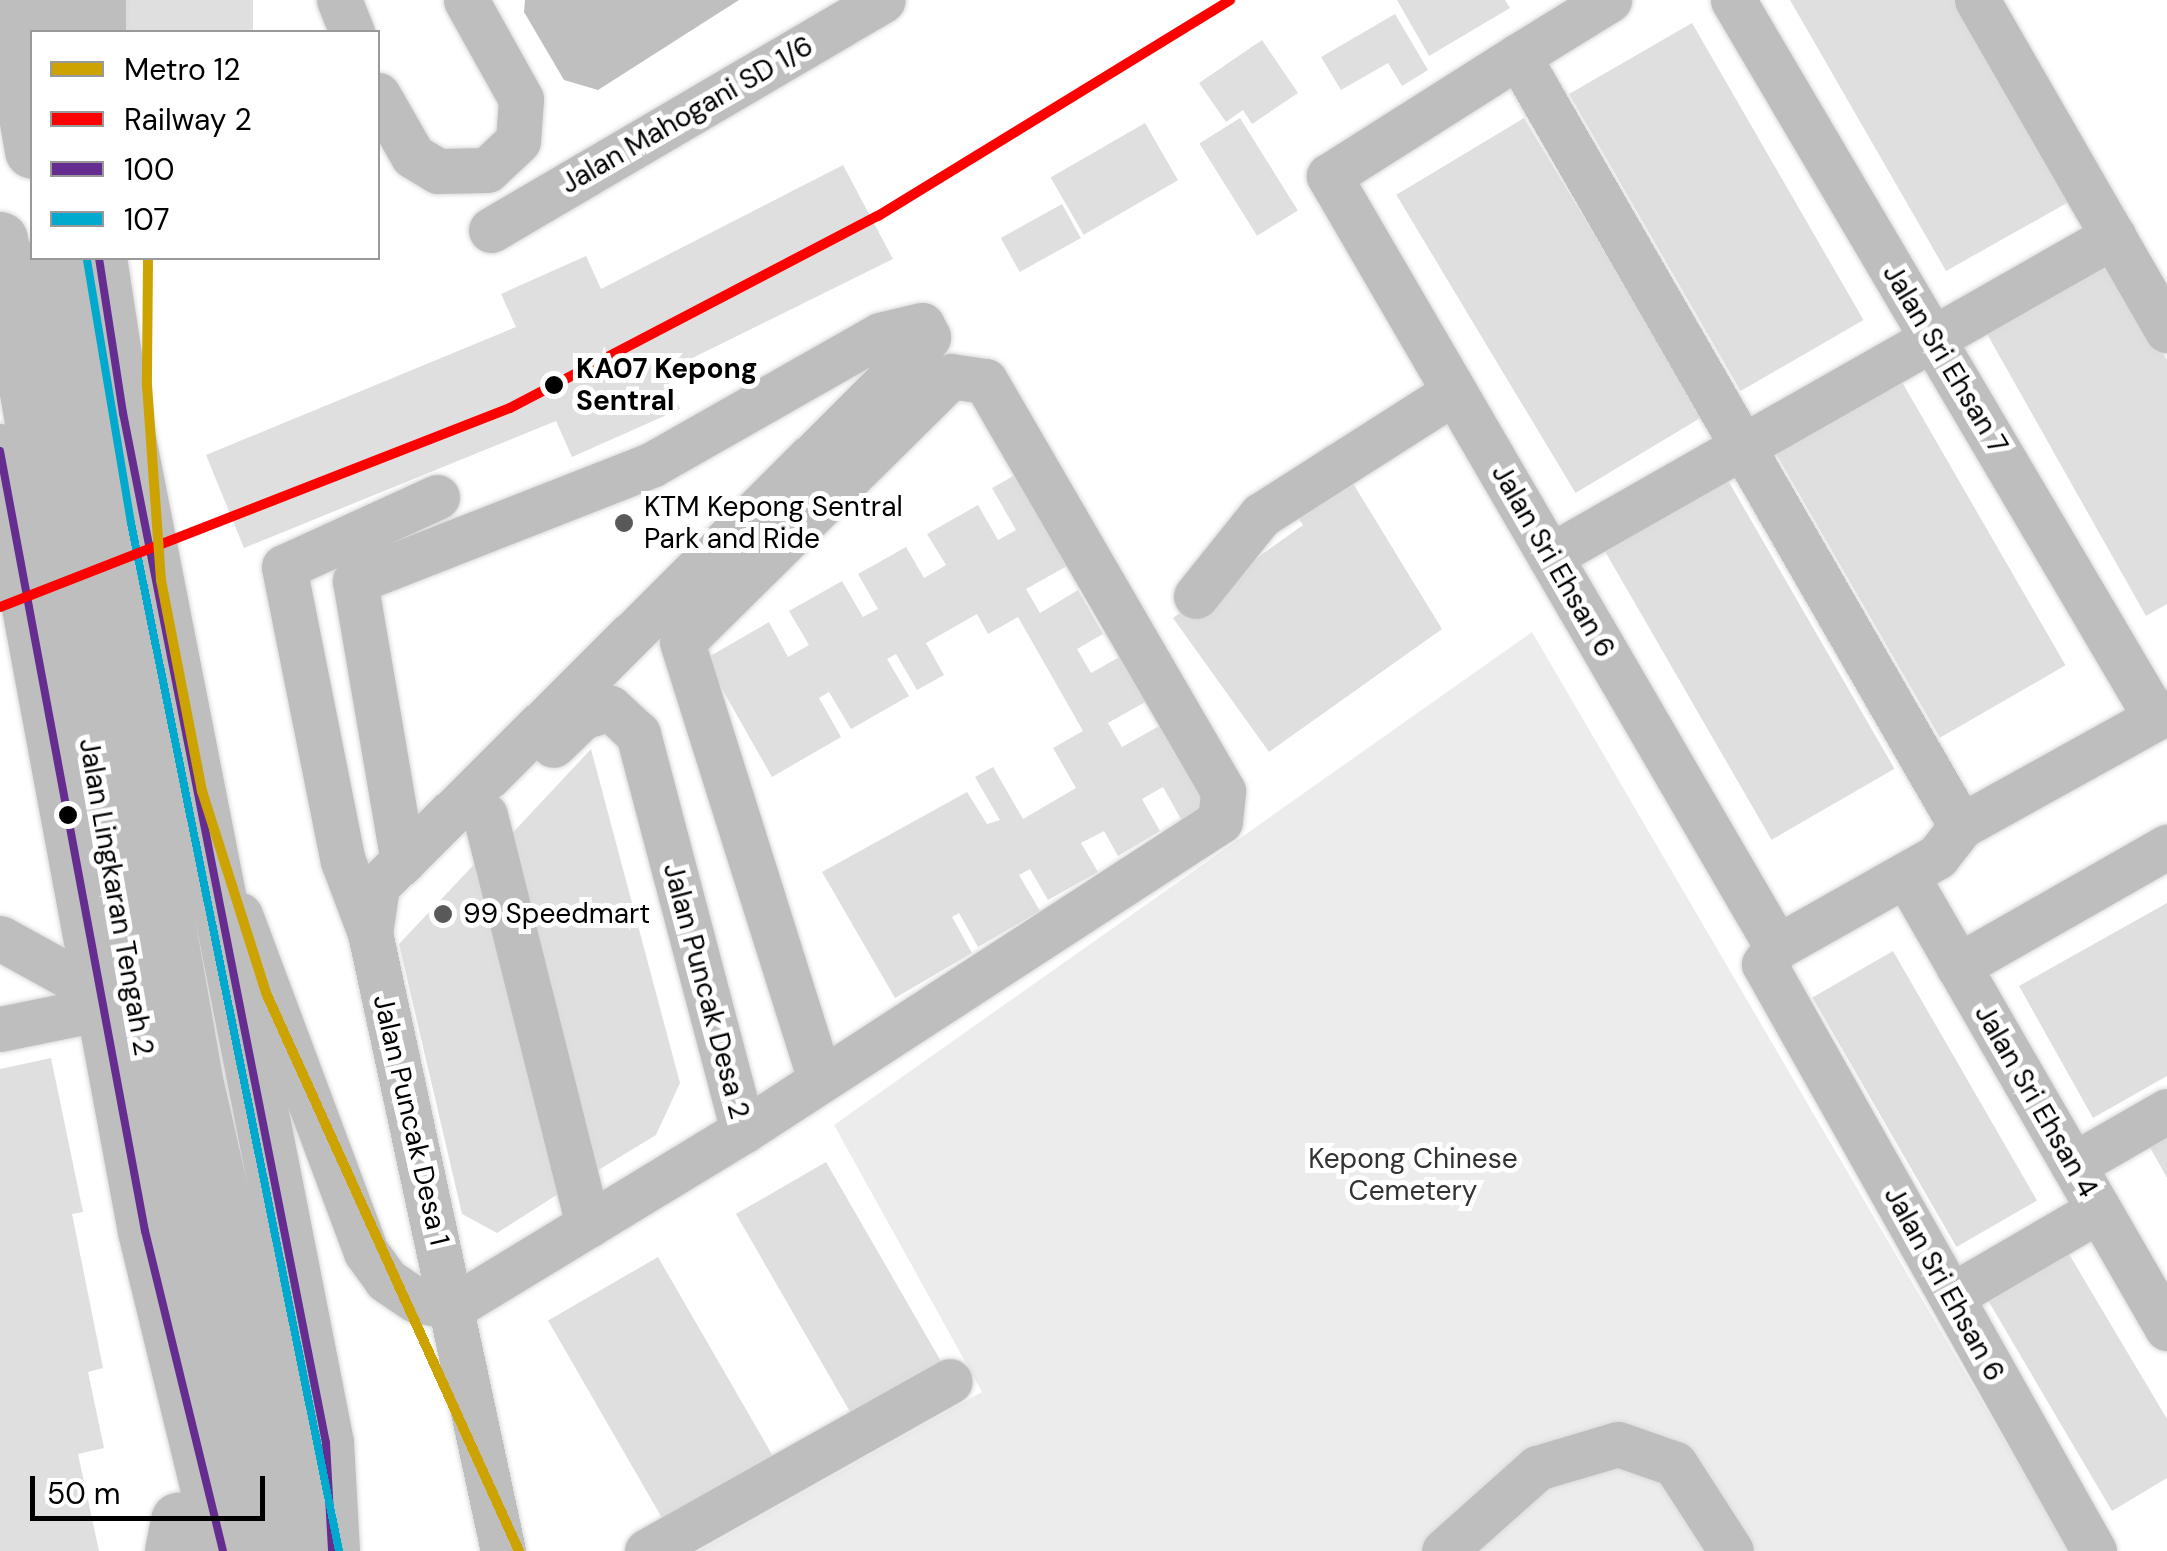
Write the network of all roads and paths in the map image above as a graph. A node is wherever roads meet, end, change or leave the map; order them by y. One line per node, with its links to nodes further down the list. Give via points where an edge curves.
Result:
1 (6, 0): 15 (main road)
2 (55, 0): 10 (main road)
3 (98, 0): 11 (main road)
4 (339, 0): 12 (street)
5 (466, 0): 14 (street, via 521,99 518,141 487,170 438,172 413,156)
6 (883, 0): 16 (street, Jalan Mahogani SD 1/6)
7 (1610, 0): 13 (street)
8 (1733, 0): 22 (street, Jalan Sri Ehsan 7)
9 (1977, 0): 17 (street)
10 (61, 30)
11 (98, 30)
12 (351, 30)
13 (1518, 56): 23 (street, Jalan Sri Ehsan 6, via 1329,176); 24 (street)
14 (380, 98)
15 (30, 140)
16 (491, 230)
17 (2113, 236): 21 (street); 22 (street)
18 (0, 239): 55 (main road, Jalan Lingkaran Tengah 2, via 150,1091)
19 (51, 260): 56 (main road, Jalan Lingkaran Tengah 2, via 195,1080)
20 (99, 260): 32 (main road)
21 (2167, 330)
22 (1933, 338): 24 (street); 29 (street, Jalan Sri Ehsan 7)
23 (1454, 392): 27 (street, Jalan Sri Ehsan 6); 28 (street, via 1261,515)
24 (1742, 446): 27 (street); 31 (street)
25 (0, 450): 40 (main road)
26 (437, 497): 36 (street, via 284,567 343,860)
27 (1550, 556): 38 (street, Jalan Sri Ehsan 6)
28 (1196, 596)
29 (2162, 715): 31 (street)
30 (486, 815): 36 (street); 44 (street, Jalan Puncak Desa 2, via 582,717 610,708 638,734); 47 (street)
31 (1960, 826): 35 (street, via 1937,858)
32 (206, 827): 49 (street, via 366,1252 386,1280 416,1300); 52 (main road)
33 (2167, 847): 39 (street)
34 (403, 860): 34 (street, via 914,355 928,337 922,325 880,335 652,465 356,581); 36 (street, via 377,886)
35 (1906, 875): 38 (street); 39 (street, Jalan Sri Ehsan 4)
36 (370, 933): 49 (street, Jalan Puncak Desa 1)
37 (0, 938): 40 (street)
38 (1770, 955): 48 (street, Jalan Sri Ehsan 6)
39 (1958, 966): 45 (street, Jalan Sri Ehsan 4)
40 (101, 1001): 41 (street); 53 (main road, via 145,1231)
41 (0, 1029)
42 (820, 1080): 42 (street, via 1220,822 1224,791 985,381 952,376 682,642); 44 (street)
43 (2167, 1111): 45 (street)
44 (743, 1131): 47 (street, Jalan Puncak Desa 2)
45 (2074, 1166): 46 (street, Jalan Sri Ehsan 4)
46 (2099, 1210): 48 (street); 50 (street, Jalan Sri Ehsan 4)
47 (588, 1225): 49 (street, Jalan Puncak Desa 2)
48 (1951, 1296): 63 (street, Jalan Sri Ehsan 6)
49 (453, 1307): 59 (street, Jalan Puncak Desa 1)
50 (2167, 1328)
51 (950, 1381): 60 (street)
52 (326, 1443): 57 (main road); 58 (main road)
53 (186, 1528): 54 (main road)
54 (223, 1551)
55 (258, 1551)
56 (303, 1551)
57 (332, 1551)
58 (352, 1551)
59 (503, 1551)
60 (646, 1551)
61 (1444, 1551): 62 (street, via 1537,1468 1618,1444 1675,1464)
62 (1731, 1551)
63 (2094, 1551)

